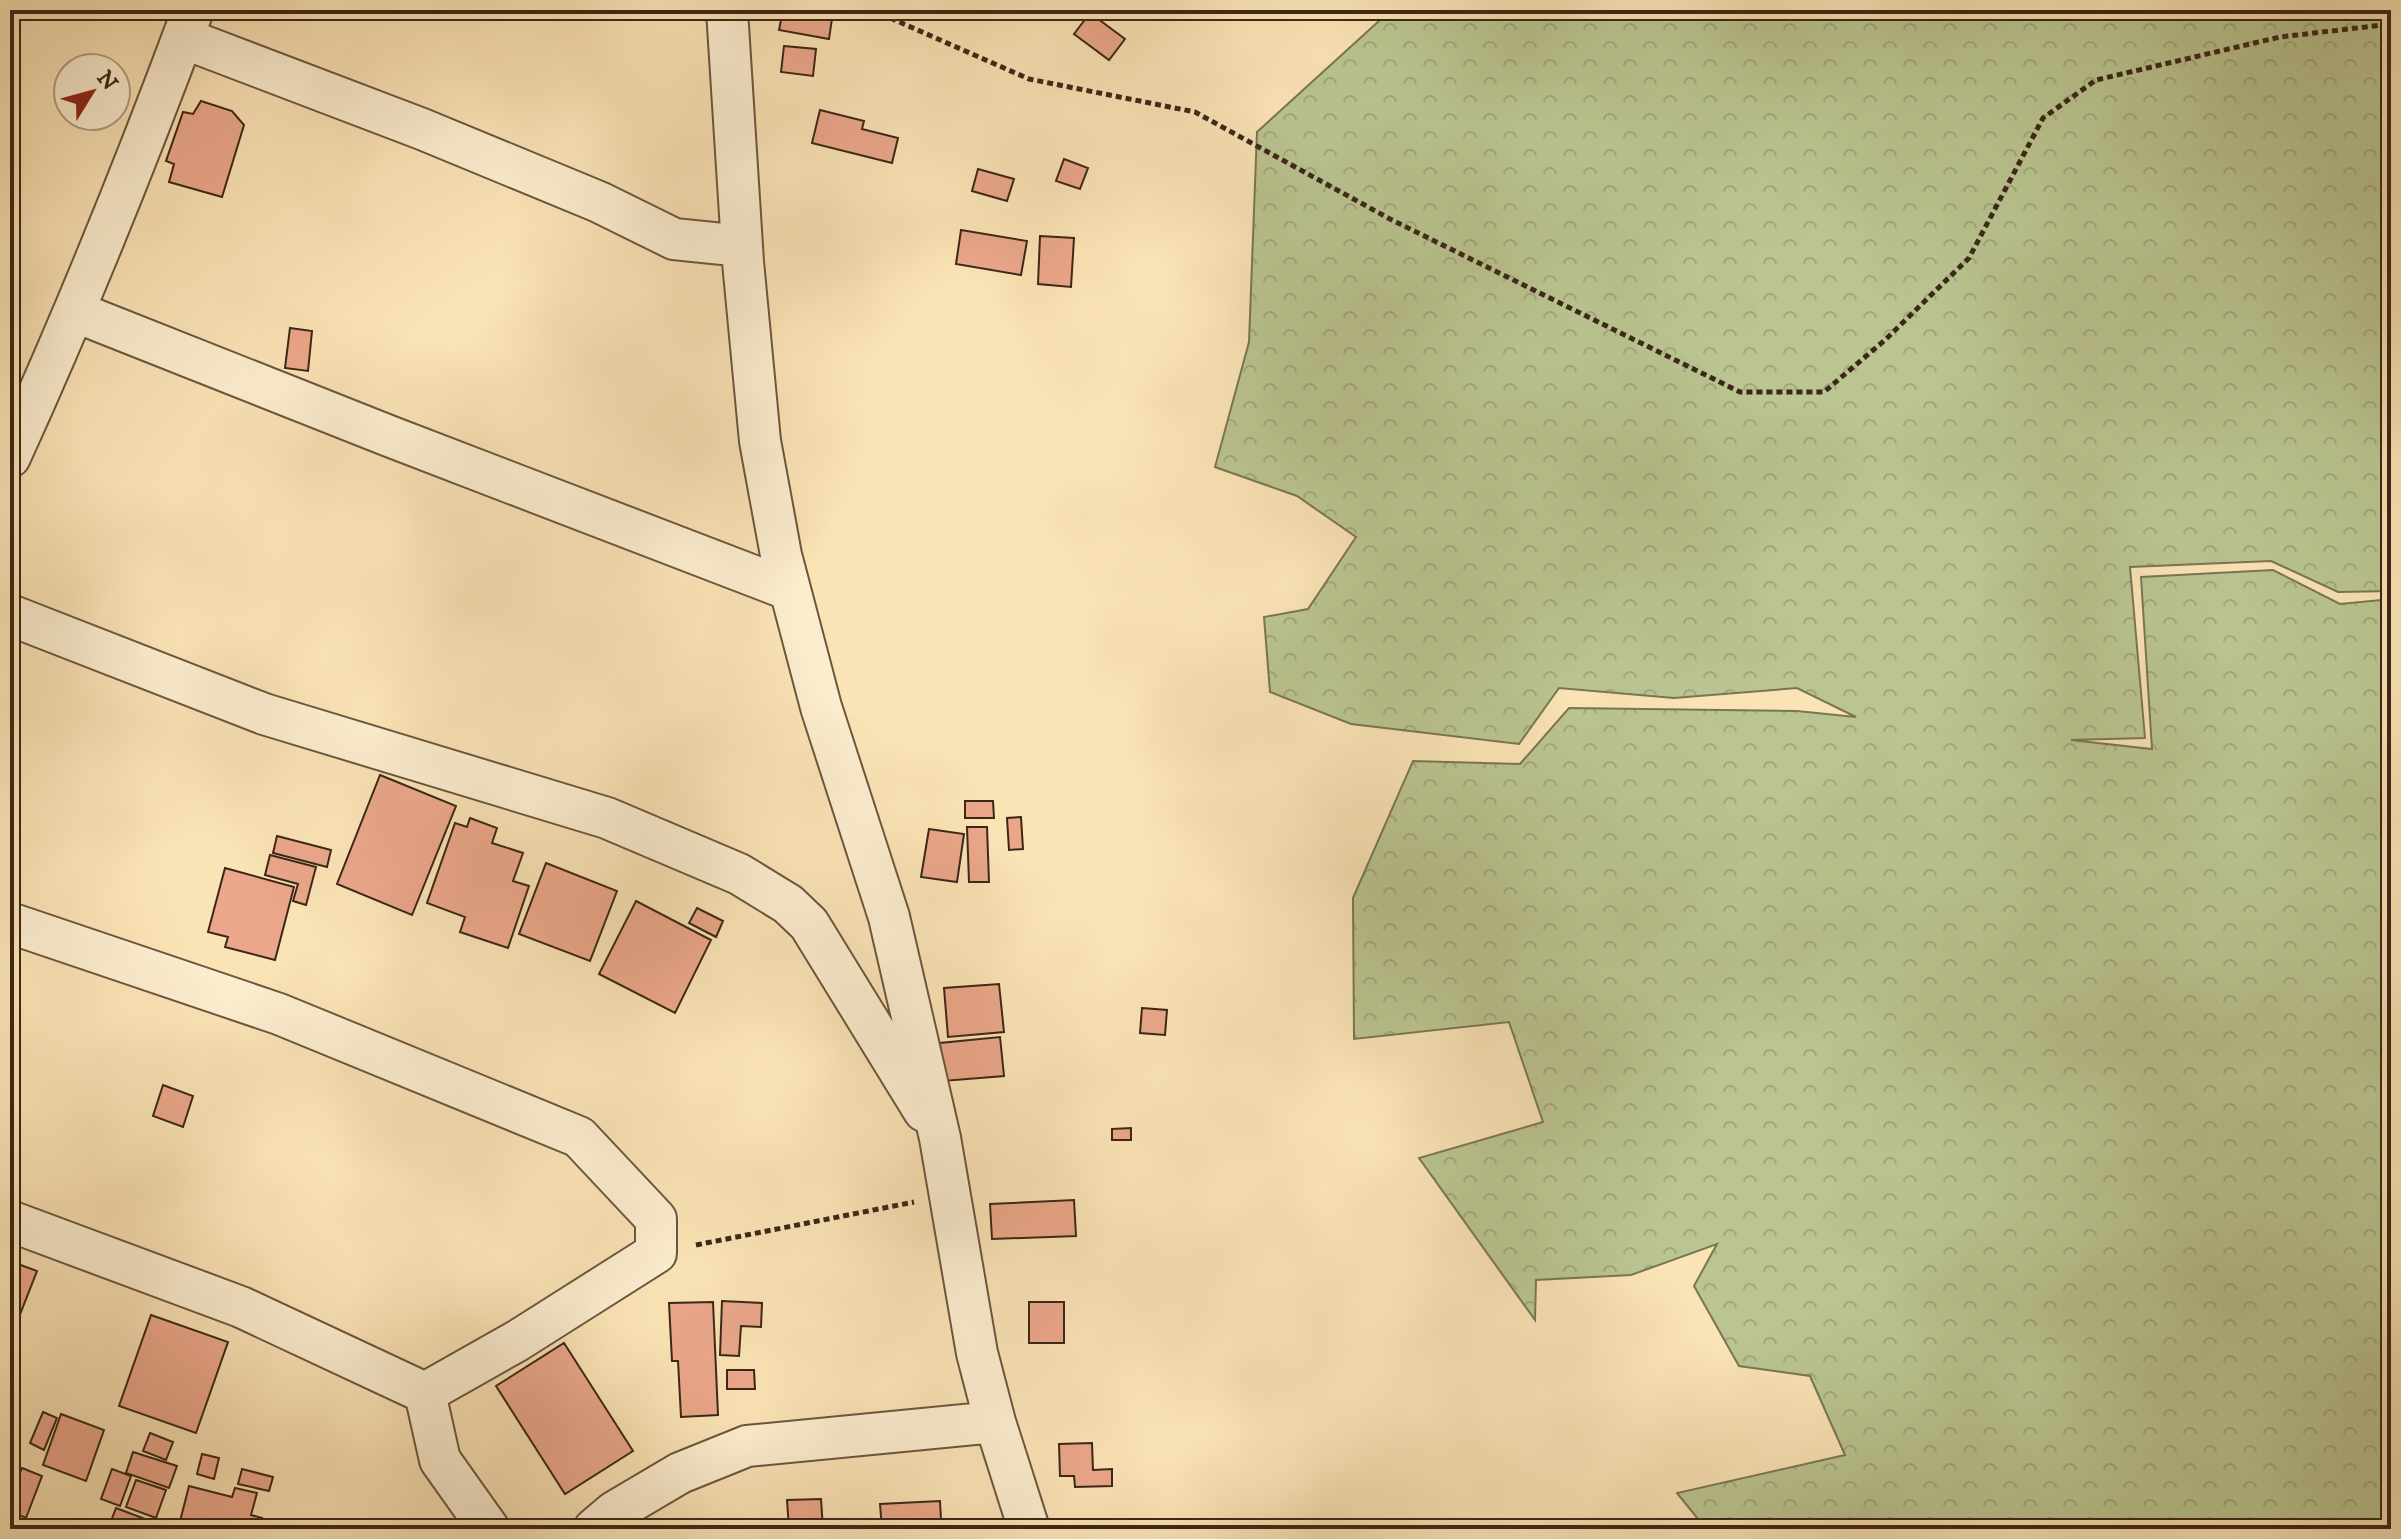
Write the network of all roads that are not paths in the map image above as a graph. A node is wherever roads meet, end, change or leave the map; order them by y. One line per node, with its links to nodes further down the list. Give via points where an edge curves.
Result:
1 (728, 14): 3 (street)
2 (188, 24): 3 (street, via 674,239); 4 (street)
3 (742, 246): 6 (street, via 760,441)
4 (76, 312): 5 (street); 6 (street)
5 (10, 457)
6 (790, 590): 9 (street, via 821,707 889,917)
7 (10, 615): 9 (street, via 264,714 607,818 739,874 788,904 809,924)
8 (10, 923): 11 (street, via 279,1014 579,1137 656,1219 656,1253)
9 (940, 1138): 12 (street, via 977,1353)
10 (10, 1221): 11 (street, via 241,1307)
11 (425, 1393): 13 (street, via 440,1460)
12 (995, 1422): 14 (street, via 747,1446 680,1473); 15 (street)
13 (489, 1529)
14 (594, 1529)
15 (1029, 1529)

